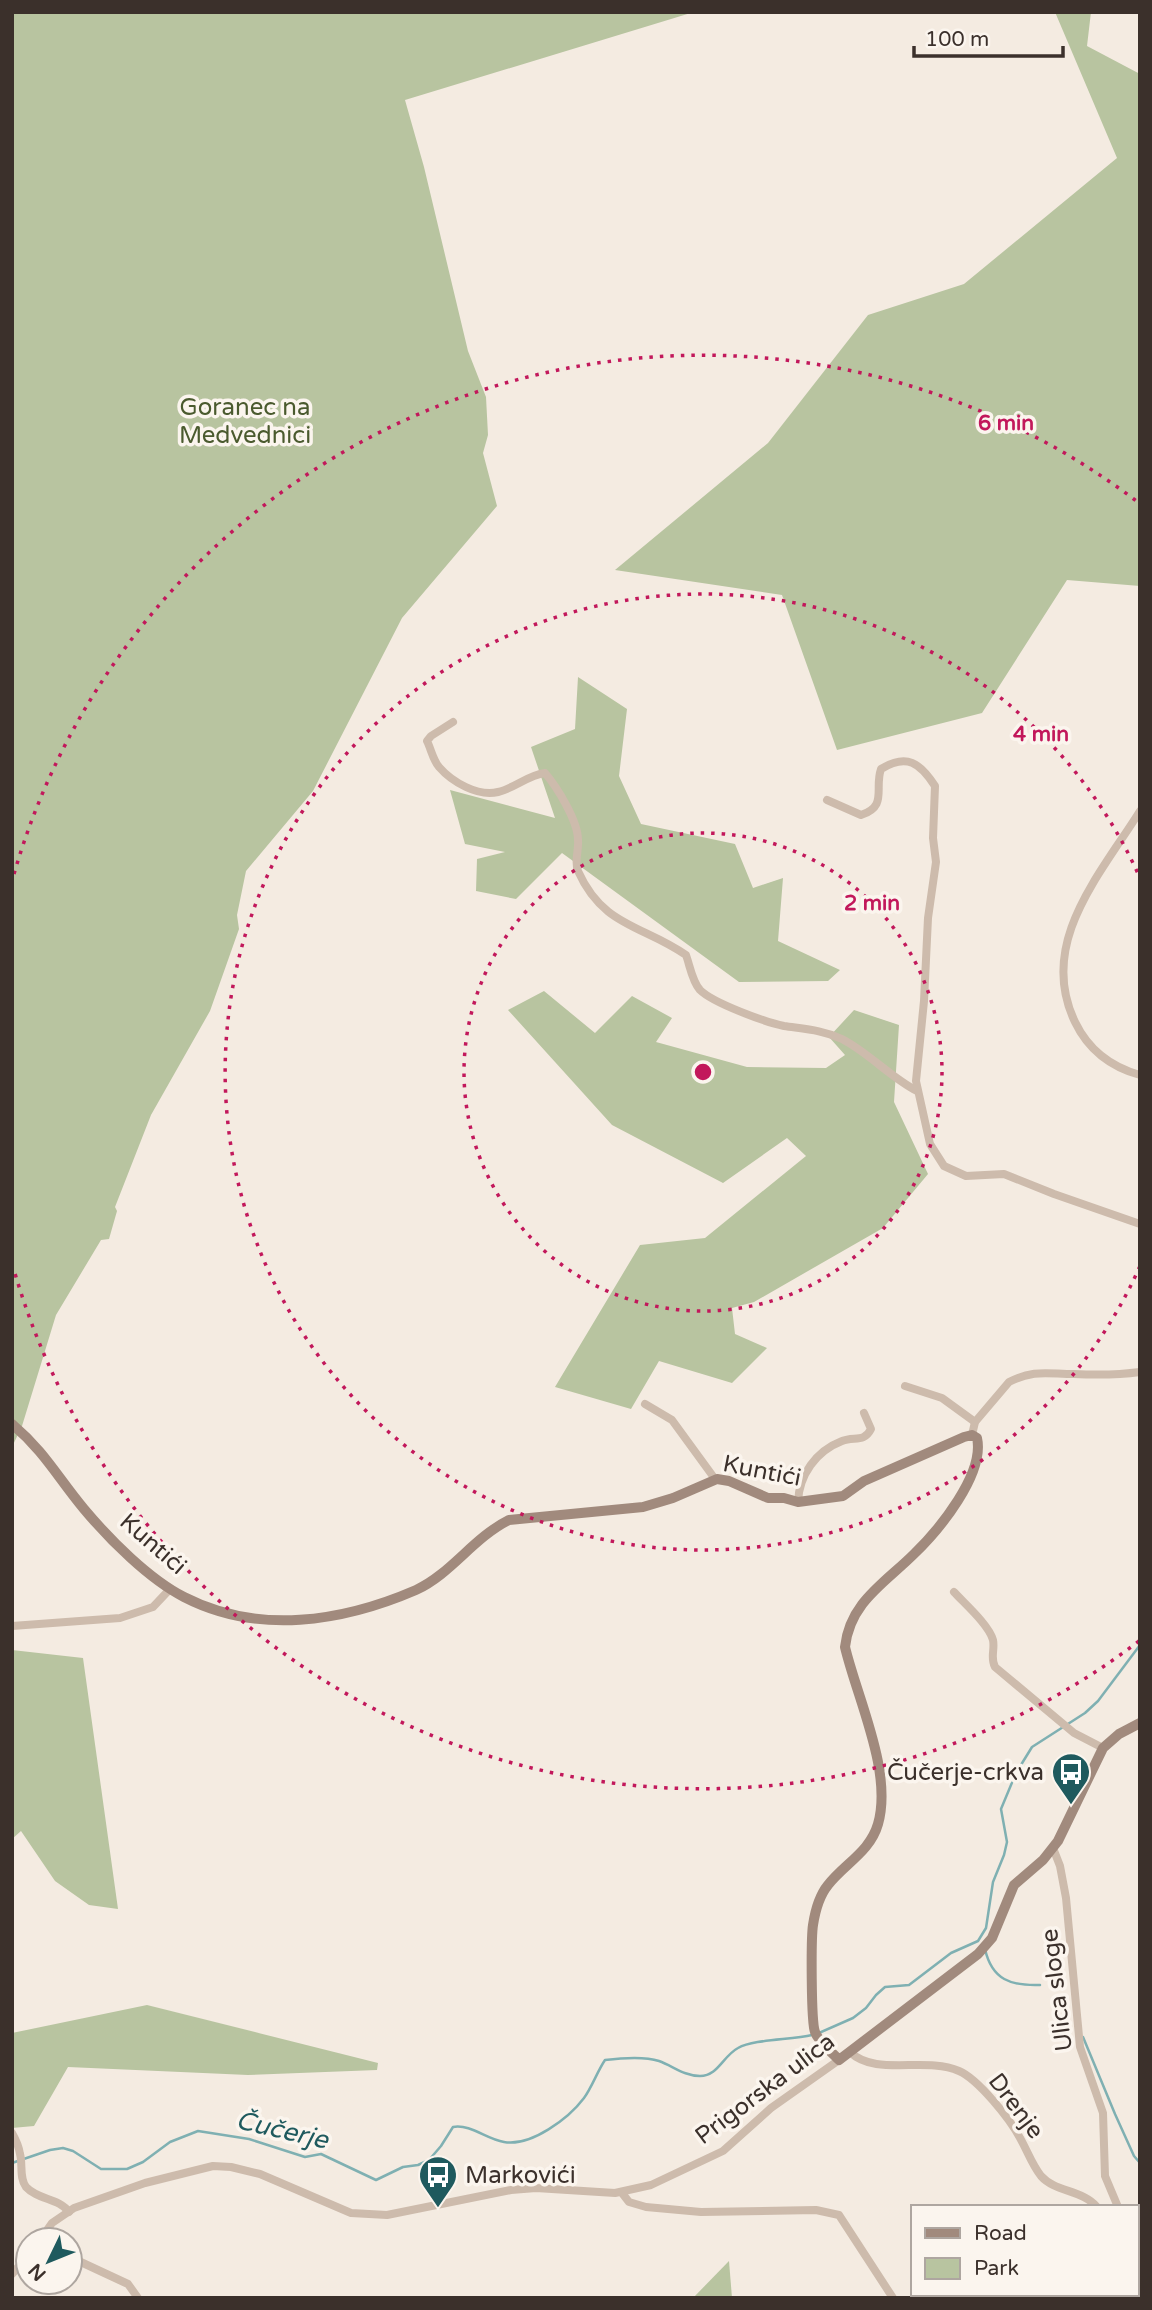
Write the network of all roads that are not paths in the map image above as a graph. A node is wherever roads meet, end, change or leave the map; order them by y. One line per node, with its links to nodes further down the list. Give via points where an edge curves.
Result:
1 (453, 722): 5 (street, via 427,741 437,766 460,785 495,793 545,773 579,837 576,868 588,888 619,920 686,955 701,991 782,1026 840,1038)
2 (827, 800): 5 (street, via 861,815 869,812 876,805 881,769 903,760 913,762 935,786 936,862 925,949)
3 (1140, 811): 4 (street, via 1090,886 1062,962 1066,1004 1081,1034 1106,1060)
4 (1140, 1075)
5 (918, 1091): 6 (street, via 930,1144 944,1167 967,1176 1004,1174)
6 (1140, 1224)
7 (1140, 1372): 11 (street, via 1042,1371 1025,1375 1009,1382)
8 (905, 1386): 11 (street, via 942,1398)
9 (645, 1404): 14 (street, via 672,1420)
10 (863, 1412): 15 (street, via 871,1429 868,1434 841,1441 818,1456 800,1481)
11 (975, 1422): 13 (street)
12 (12, 1424): 16 (street, Kuntići, via 34,1443 83,1509)
13 (972, 1435): 15 (street, Kuntići, via 864,1481 843,1496); 23 (street, via 979,1446 967,1486 916,1553 864,1600 847,1630 845,1647 879,1765 879,1814 870,1842 826,1887 812,1927 816,2034)
14 (715, 1479): 15 (street, Kuntići, via 768,1498); 16 (street, Kuntići, via 643,1507 509,1520 475,1541 428,1583 350,1612 316,1619 272,1622 242,1616)
15 (798, 1502)
16 (170, 1589): 18 (street, via 153,1607 120,1618)
17 (954, 1592): 20 (street, via 993,1638 995,1667 1061,1723)
18 (12, 1626)
19 (1140, 1723): 20 (street, Prigorska ulica)
20 (1103, 1748): 21 (street, Prigorska ulica)
21 (1053, 1848): 22 (street, Prigorska ulica, via 1014,1885 990,1941 980,1952); 27 (street, Ulica sloge, via 1066,1898 1080,2047 1103,2113 1105,2176)
22 (850, 2052): 23 (street, Prigorska ulica); 26 (street, Drenje, via 872,2064 918,2063 957,2070 971,2078 1019,2135 1044,2179)
23 (839, 2060): 25 (street, Prigorska ulica, via 771,2108 723,2151 651,2186)
24 (12, 2133): 28 (street, via 26,2186)
25 (622, 2193): 28 (street, Prigorska ulica, via 511,2190 369,2215 351,2213 260,2174 213,2166 145,2183); 32 (street, via 629,2202 646,2207 701,2212 816,2210 839,2215)
26 (1094, 2205)
27 (1117, 2205)
28 (69, 2212): 29 (street, Prigorska ulica)
29 (50, 2226)
30 (84, 2263): 31 (street, via 128,2284)
31 (138, 2298)
32 (893, 2298)

